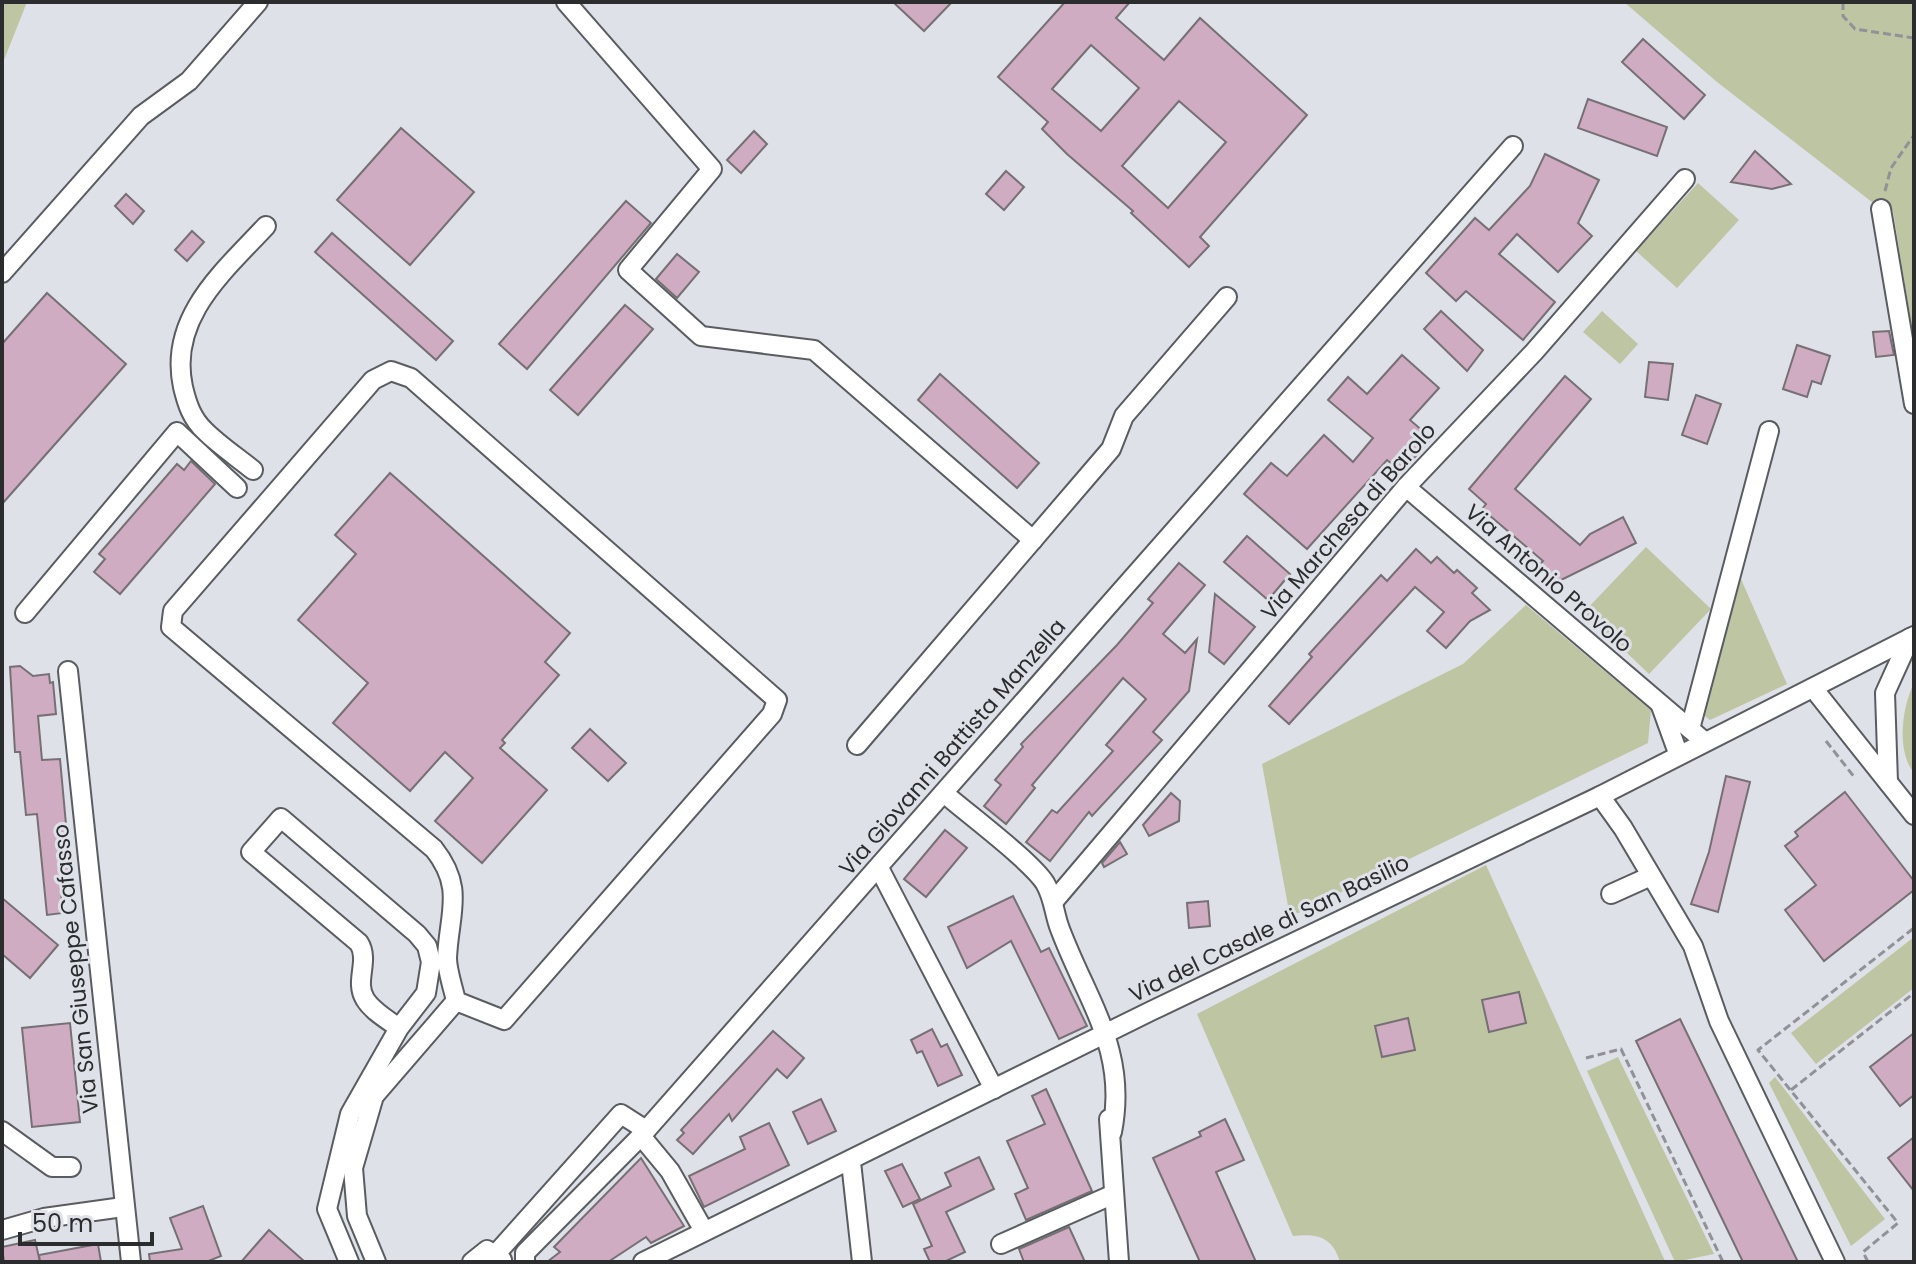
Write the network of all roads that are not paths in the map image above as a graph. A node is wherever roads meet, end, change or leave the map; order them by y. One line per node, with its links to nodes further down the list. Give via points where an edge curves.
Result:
1 (258, 2): 7 (street, via 189,81 141,116)
2 (566, 2): 14 (street, via 712,169 628,270 701,336 814,350)
3 (1513, 146): 24 (street, Via Giovanni Battista Manzella)
4 (1685, 179): 12 (street, Via Marchesa di Barolo, via 1534,352)
5 (1881, 209): 9 (street)
6 (266, 226): 11 (street, via 204,291 186,328 179,362 188,407 203,430)
7 (2, 273)
8 (1227, 297): 14 (street, via 1124,416 1111,449)
9 (1914, 404)
10 (1769, 431): 20 (street)
11 (253, 470)
12 (1406, 487): 19 (street, Via Antonio Provolo); 30 (street, Via Marchesa di Barolo)
13 (237, 488): 15 (street, via 177,432)
14 (1033, 540): 21 (street)
15 (25, 613)
16 (1912, 637): 18 (street, Via del Casale di San Basilio); 23 (street, via 1885,693)
17 (68, 671): 40 (street, Via San Giuseppe Cafasso)
18 (1813, 688): 20 (street, Via del Casale di San Basilio); 23 (street)
19 (1661, 706): 20 (street, Via Antonio Provolo); 22 (street, Via Antonio Provolo)
20 (1697, 735): 22 (street, Via del Casale di San Basilio)
21 (857, 745)
22 (1678, 753): 25 (street, Via del Casale di San Basilio)
23 (1888, 782): 26 (street)
24 (945, 794): 27 (street, Via Giovanni Battista Manzella); 30 (street, via 1044,881)
25 (1600, 796): 28 (street); 33 (street, Via del Casale di San Basilio)
26 (1914, 815)
27 (879, 868): 34 (street); 36 (street, Via Giovanni Battista Manzella)
28 (1651, 876): 29 (street); 53 (street, via 1693,946 1719,1021)
29 (1611, 894)
30 (1054, 901): 33 (street, via 1059,927)
31 (456, 1001): 31 (street, via 447,961 454,887 442,858 171,627 173,611 182,600 373,380 391,371 411,378 777,700 772,714 504,1020); 47 (street, via 374,1096 353,1168 357,1216)
32 (399, 1028): 32 (street, via 426,993 431,962 427,946 281,818 251,852 359,943 364,951 360,981 365,1000); 46 (street, via 350,1114 327,1209)
33 (1107, 1033): 34 (street, Via del Casale di San Basilio); 39 (street, via 1117,1105 1112,1132)
34 (994, 1089): 37 (street, Via del Casale di San Basilio)
35 (2, 1131): 38 (street, via 52,1167)
36 (644, 1133): 42 (street); 44 (street, via 621,1114); 49 (street, Via Giovanni Battista Manzella, via 525,1253)
37 (851, 1162): 42 (street, Via del Casale di San Basilio); 51 (street)
38 (71, 1167)
39 (1114, 1194): 43 (street); 52 (street)
40 (123, 1207): 41 (street); 45 (street, Via San Giuseppe Cafasso)
41 (2, 1230)
42 (704, 1231): 50 (street, Via del Casale di San Basilio)
43 (1001, 1244)
44 (500, 1258): 48 (street, via 487,1250)
45 (131, 1262)
46 (349, 1262)
47 (376, 1262)
48 (472, 1262)
49 (525, 1262)
50 (643, 1262)
51 (862, 1262)
52 (1119, 1262)
53 (1835, 1262)

